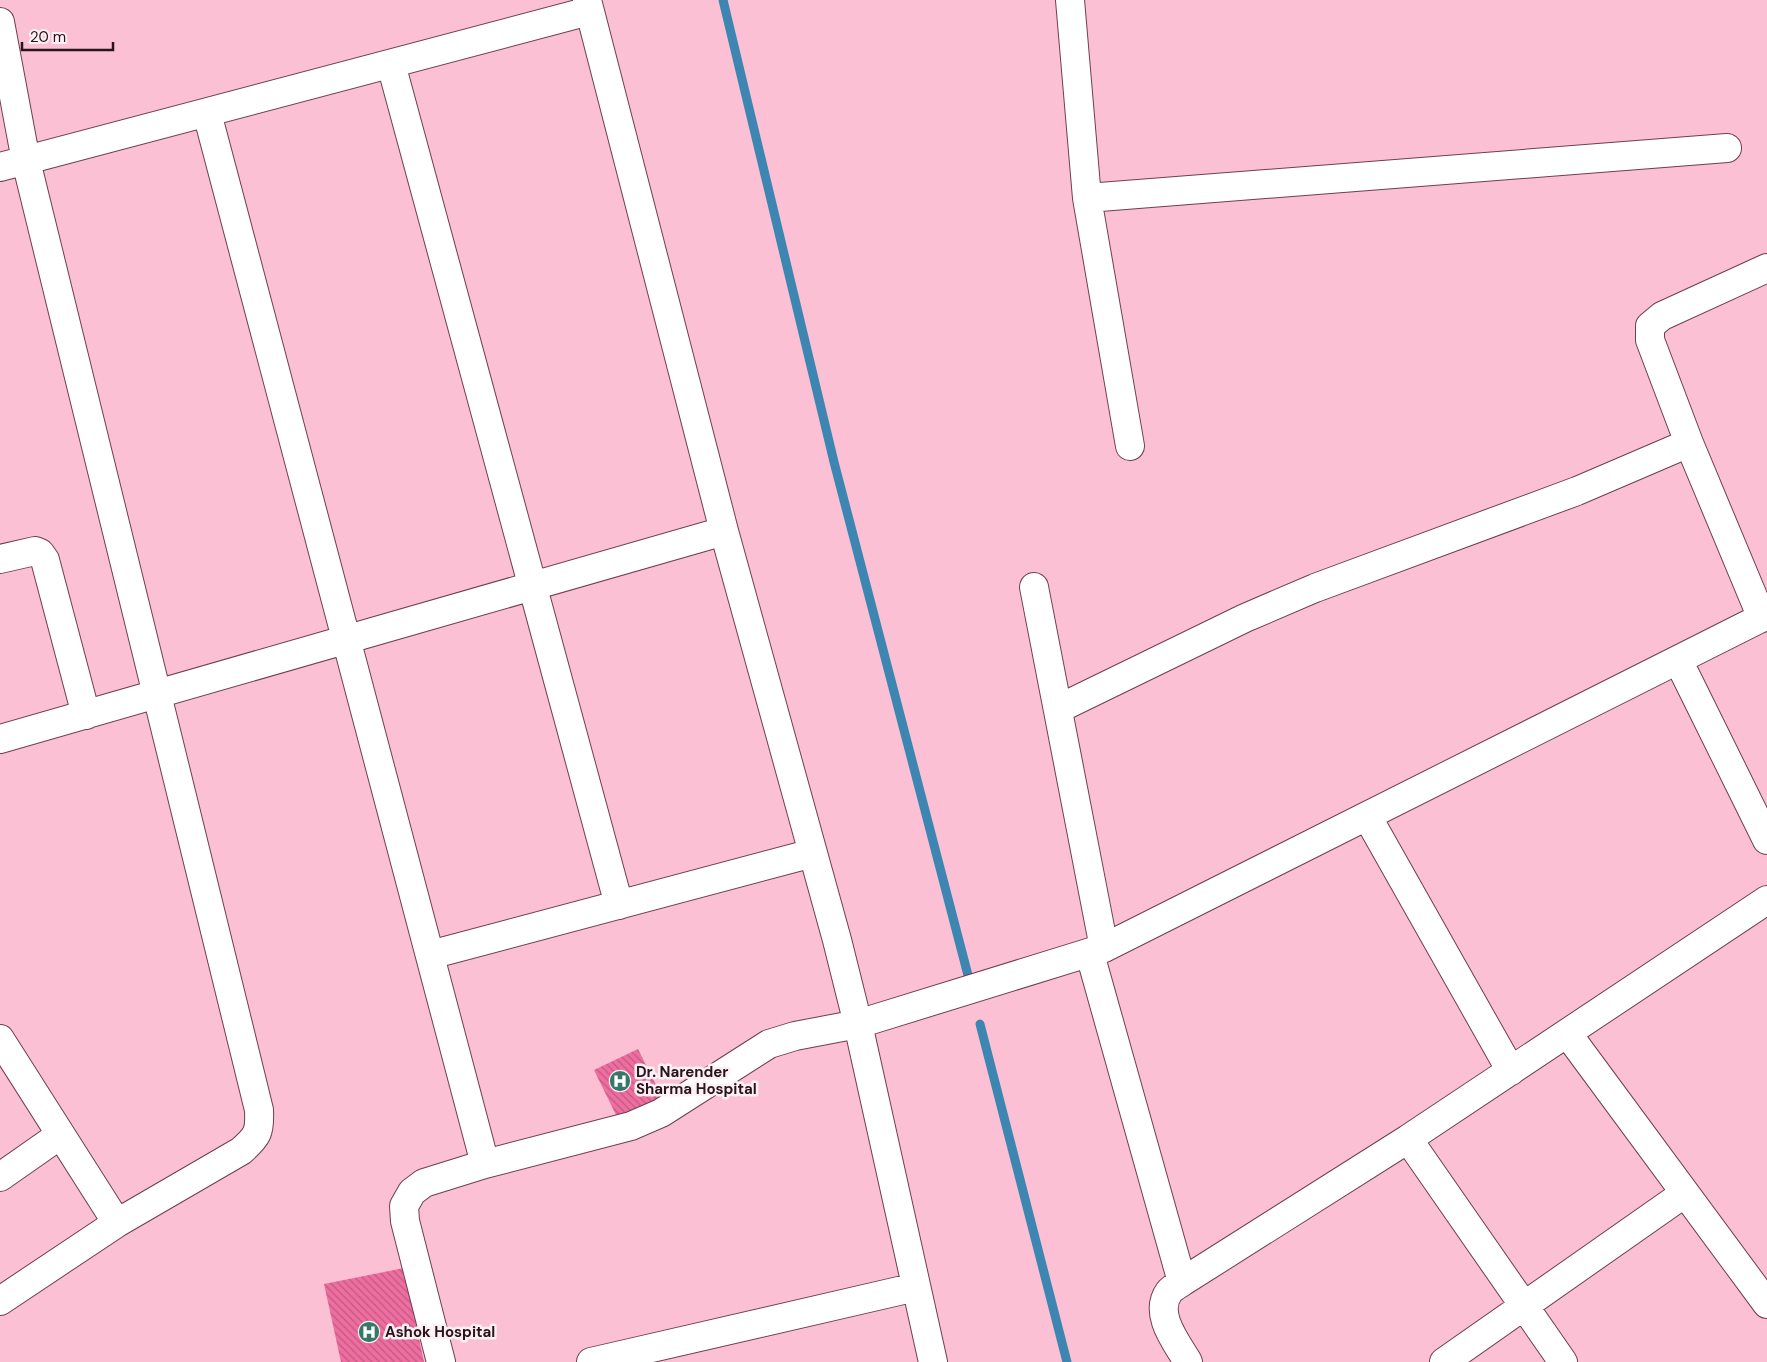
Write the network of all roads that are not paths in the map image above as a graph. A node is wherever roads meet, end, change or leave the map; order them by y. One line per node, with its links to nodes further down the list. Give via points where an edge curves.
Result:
1 (1070, 0): 8 (street)
2 (588, 6): 4 (street); 12 (street)
3 (0, 22): 7 (street)
4 (391, 64): 5 (street); 14 (street)
5 (207, 113): 7 (street); 17 (street)
6 (1728, 148): 8 (street)
7 (13, 164): 19 (street)
8 (1087, 198): 11 (street)
9 (1767, 268): 10 (street, via 1662,316 1650,326 1650,340)
10 (1689, 443): 16 (street); 20 (street, via 1576,491 1289,599)
11 (1130, 446)
12 (724, 532): 14 (street); 25 (street)
13 (0, 559): 21 (street, via 35,551 44,560)
14 (532, 586): 17 (street); 27 (street)
15 (1034, 587): 20 (street)
16 (1764, 616): 18 (street)
17 (346, 640): 19 (street); 29 (street)
18 (1678, 660): 23 (street); 24 (street)
19 (156, 695): 21 (street); 39 (street, via 259,1110 260,1126 256,1137 242,1151)
20 (1058, 709): 28 (street)
21 (86, 715): 22 (street)
22 (0, 740)
23 (1367, 816): 28 (street); 33 (street)
24 (1767, 840)
25 (813, 854): 27 (street); 30 (street)
26 (1767, 900): 31 (street)
27 (619, 905): 29 (street)
28 (1097, 951): 30 (street); 40 (street)
29 (430, 956): 36 (street)
30 (858, 1024): 36 (street, via 768,1044 661,1113 631,1126); 41 (street)
31 (1567, 1033): 33 (street); 38 (street)
32 (0, 1039): 34 (street)
33 (1511, 1070): 35 (street)
34 (60, 1135): 37 (street); 39 (street)
35 (1408, 1139): 40 (street); 44 (street)
36 (485, 1164): 45 (street, via 424,1183 412,1192 404,1206)
37 (0, 1177)
38 (1685, 1193): 43 (street); 44 (street)
39 (117, 1222): 42 (street)
40 (1182, 1282): 48 (street, via 1169,1292 1163,1307 1169,1330)
41 (916, 1287): 46 (street); 47 (street)
42 (0, 1301)
43 (1767, 1304)
44 (1524, 1306): 49 (street); 50 (street)
45 (441, 1362)
46 (591, 1362)
47 (933, 1362)
48 (1188, 1362)
49 (1444, 1362)
50 (1563, 1362)

